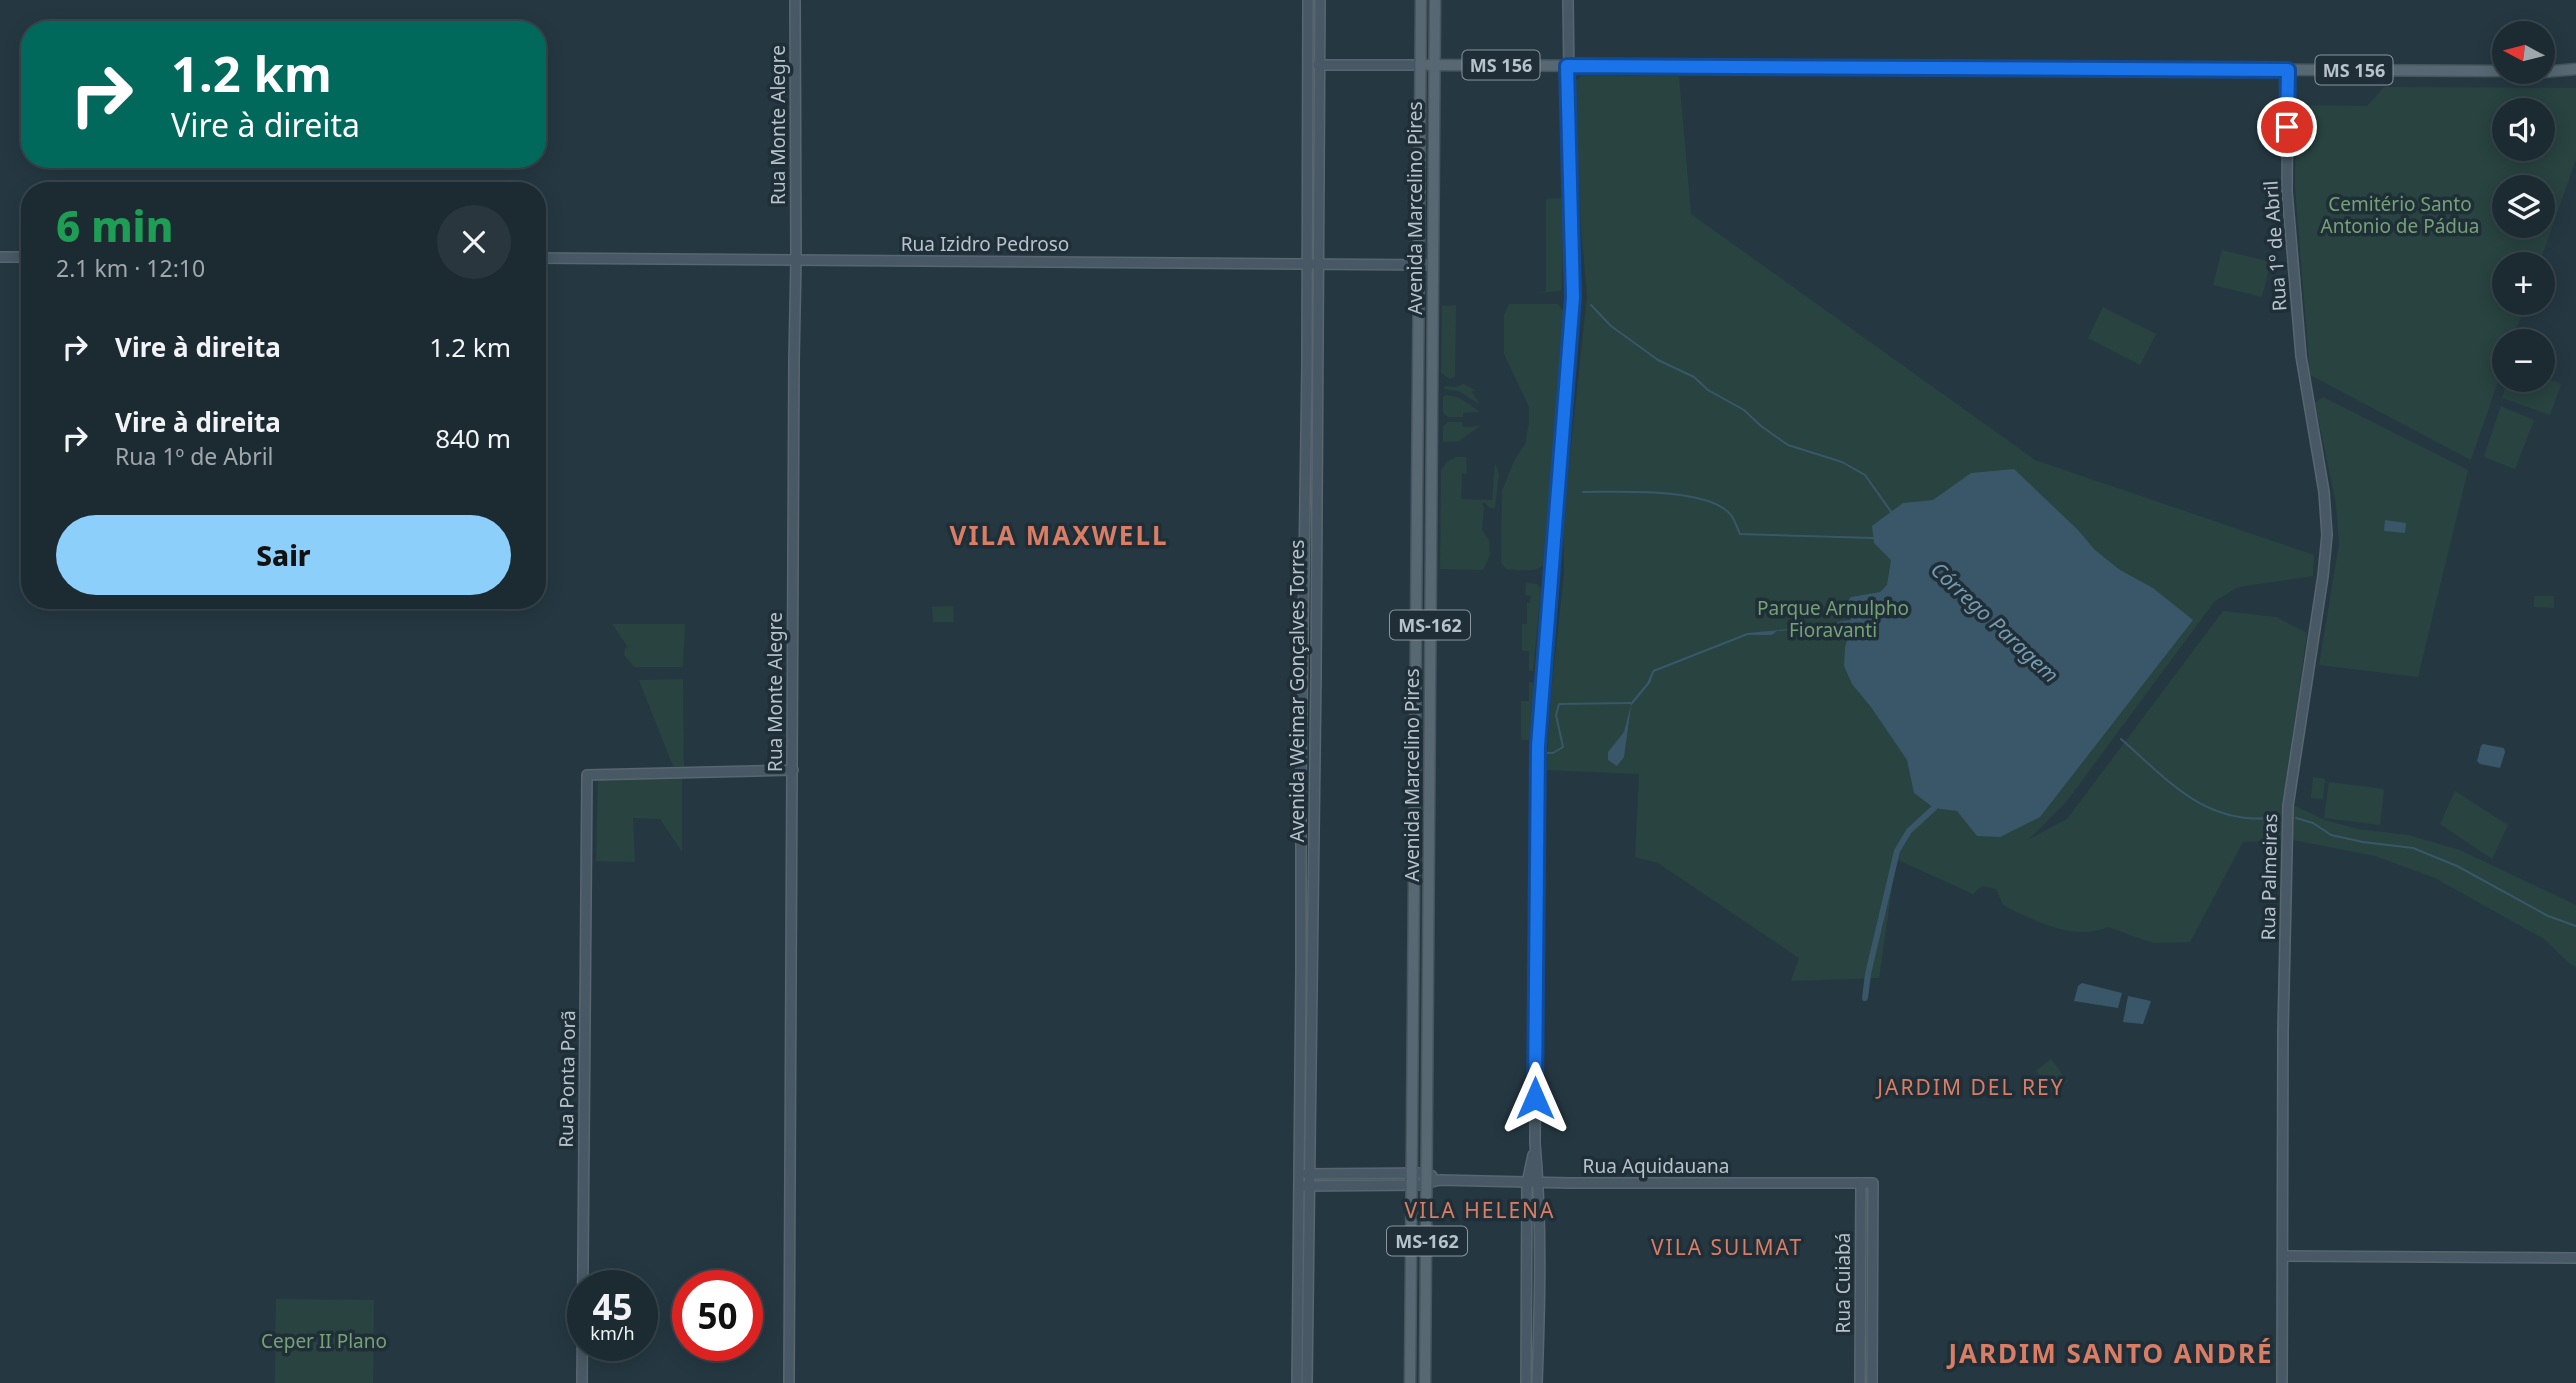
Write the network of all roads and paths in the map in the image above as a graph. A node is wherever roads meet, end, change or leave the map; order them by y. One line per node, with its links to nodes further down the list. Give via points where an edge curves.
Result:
1 (795, 0): 19 (street, Rua Monte Alegre)
2 (1308, 0): 7 (street, Avenida Weimar Gonçalves Torres)
3 (1320, 0): 8 (street, Avenida Weimar Gonçalves Torres)
4 (1421, 0): 9 (main road, Avenida Marcelino Pires / MS-162)
5 (1435, 0): 10 (main road, Avenida Marcelino Pires / MS-162)
6 (1568, 0): 11 (street)
7 (1309, 65): 8 (street); 20 (street, Avenida Weimar Gonçalves Torres)
8 (1321, 65): 9 (street); 21 (street, Avenida Weimar Gonçalves Torres)
9 (1421, 65): 10 (main road, MS 156); 22 (main road, Avenida Marcelino Pires / MS-162)
10 (1434, 65): 11 (main road, MS 156); 23 (main road, Avenida Marcelino Pires / MS-162)
11 (1567, 66): 13 (main road, MS 156); 32 (street, via 1573,297 1538,746)
12 (2576, 69): 15 (main road)
13 (2288, 70): 14 (main road, MS 156); 24 (street, Rua 1º de Abril, via 2287,191)
14 (2492, 71)
15 (2555, 71)
16 (0, 257): 17 (street)
17 (21, 257)
18 (546, 258): 19 (street, Rua Izidro Pedroso)
19 (796, 261): 20 (street, Rua Izidro Pedroso); 27 (street, Rua Monte Alegre)
20 (1307, 263): 21 (street, Rua Izidro Pedroso); 33 (street, Avenida Weimar Gonçalves Torres)
21 (1319, 263): 22 (street, Rua Izidro Pedroso); 34 (street, Avenida Weimar Gonçalves Torres)
22 (1419, 265): 23 (street, Rua Izidro Pedroso); 25 (main road, Avenida Marcelino Pires / MS-162)
23 (1432, 265): 26 (main road, Avenida Marcelino Pires / MS-162)
24 (2303, 376): 46 (street, Rua Palmeiras, via 2327,535 2288,806)
25 (1418, 471): 26 (main road); 28 (main road, Avenida Marcelino Pires / MS-162)
26 (1432, 471): 29 (main road, Avenida Marcelino Pires / MS-162)
27 (793, 770): 48 (street, Rua Ponta Porã, via 587,775); 49 (street, Rua Monte Alegre)
28 (1415, 875): 29 (main road); 30 (main road, Avenida Marcelino Pires / MS-162)
29 (1429, 875): 31 (main road, Avenida Marcelino Pires / MS-162)
30 (1414, 972): 31 (main road); 36 (main road, Avenida Marcelino Pires / MS-162)
31 (1429, 972): 37 (main road, Avenida Marcelino Pires / MS-162)
32 (1535, 1143): 38 (street); 39 (street)
33 (1298, 1173): 34 (street, Rua Aquidauana); 43 (street, Avenida Weimar Gonçalves Torres)
34 (1309, 1174): 35 (street, Rua Aquidauana); 44 (street, Avenida Weimar Gonçalves Torres)
35 (1361, 1174): 36 (street, Rua Aquidauana); 45 (street)
36 (1412, 1174): 37 (street, Rua Aquidauana); 42 (main road, Avenida Marcelino Pires / MS-162)
37 (1427, 1179): 38 (street, Rua Aquidauana); 42 (street, Rua Aquidauana); 53 (main road, Avenida Marcelino Pires / MS-162)
38 (1527, 1183): 39 (street, Rua Aquidauana); 54 (street)
39 (1539, 1183): 40 (street, Rua Aquidauana); 55 (street)
40 (1861, 1183): 41 (street, Rua Aquidauana); 56 (street, Rua Cuiabá)
41 (1873, 1183): 57 (street, Rua Cuiabá)
42 (1412, 1185): 45 (street, Rua Aquidauana); 52 (main road, Avenida Marcelino Pires / MS-162)
43 (1298, 1186): 44 (street, Rua Aquidauana); 50 (street, Avenida Weimar Gonçalves Torres)
44 (1309, 1186): 45 (street, Rua Aquidauana); 51 (street, Avenida Weimar Gonçalves Torres)
45 (1360, 1186)
46 (2283, 1256): 47 (street); 58 (street, Rua Palmeiras)
47 (2576, 1258)
48 (582, 1383)
49 (789, 1383)
50 (1297, 1383)
51 (1307, 1383)
52 (1410, 1383)
53 (1425, 1383)
54 (1527, 1383)
55 (1537, 1383)
56 (1860, 1383)
57 (1872, 1383)
58 (2281, 1383)

